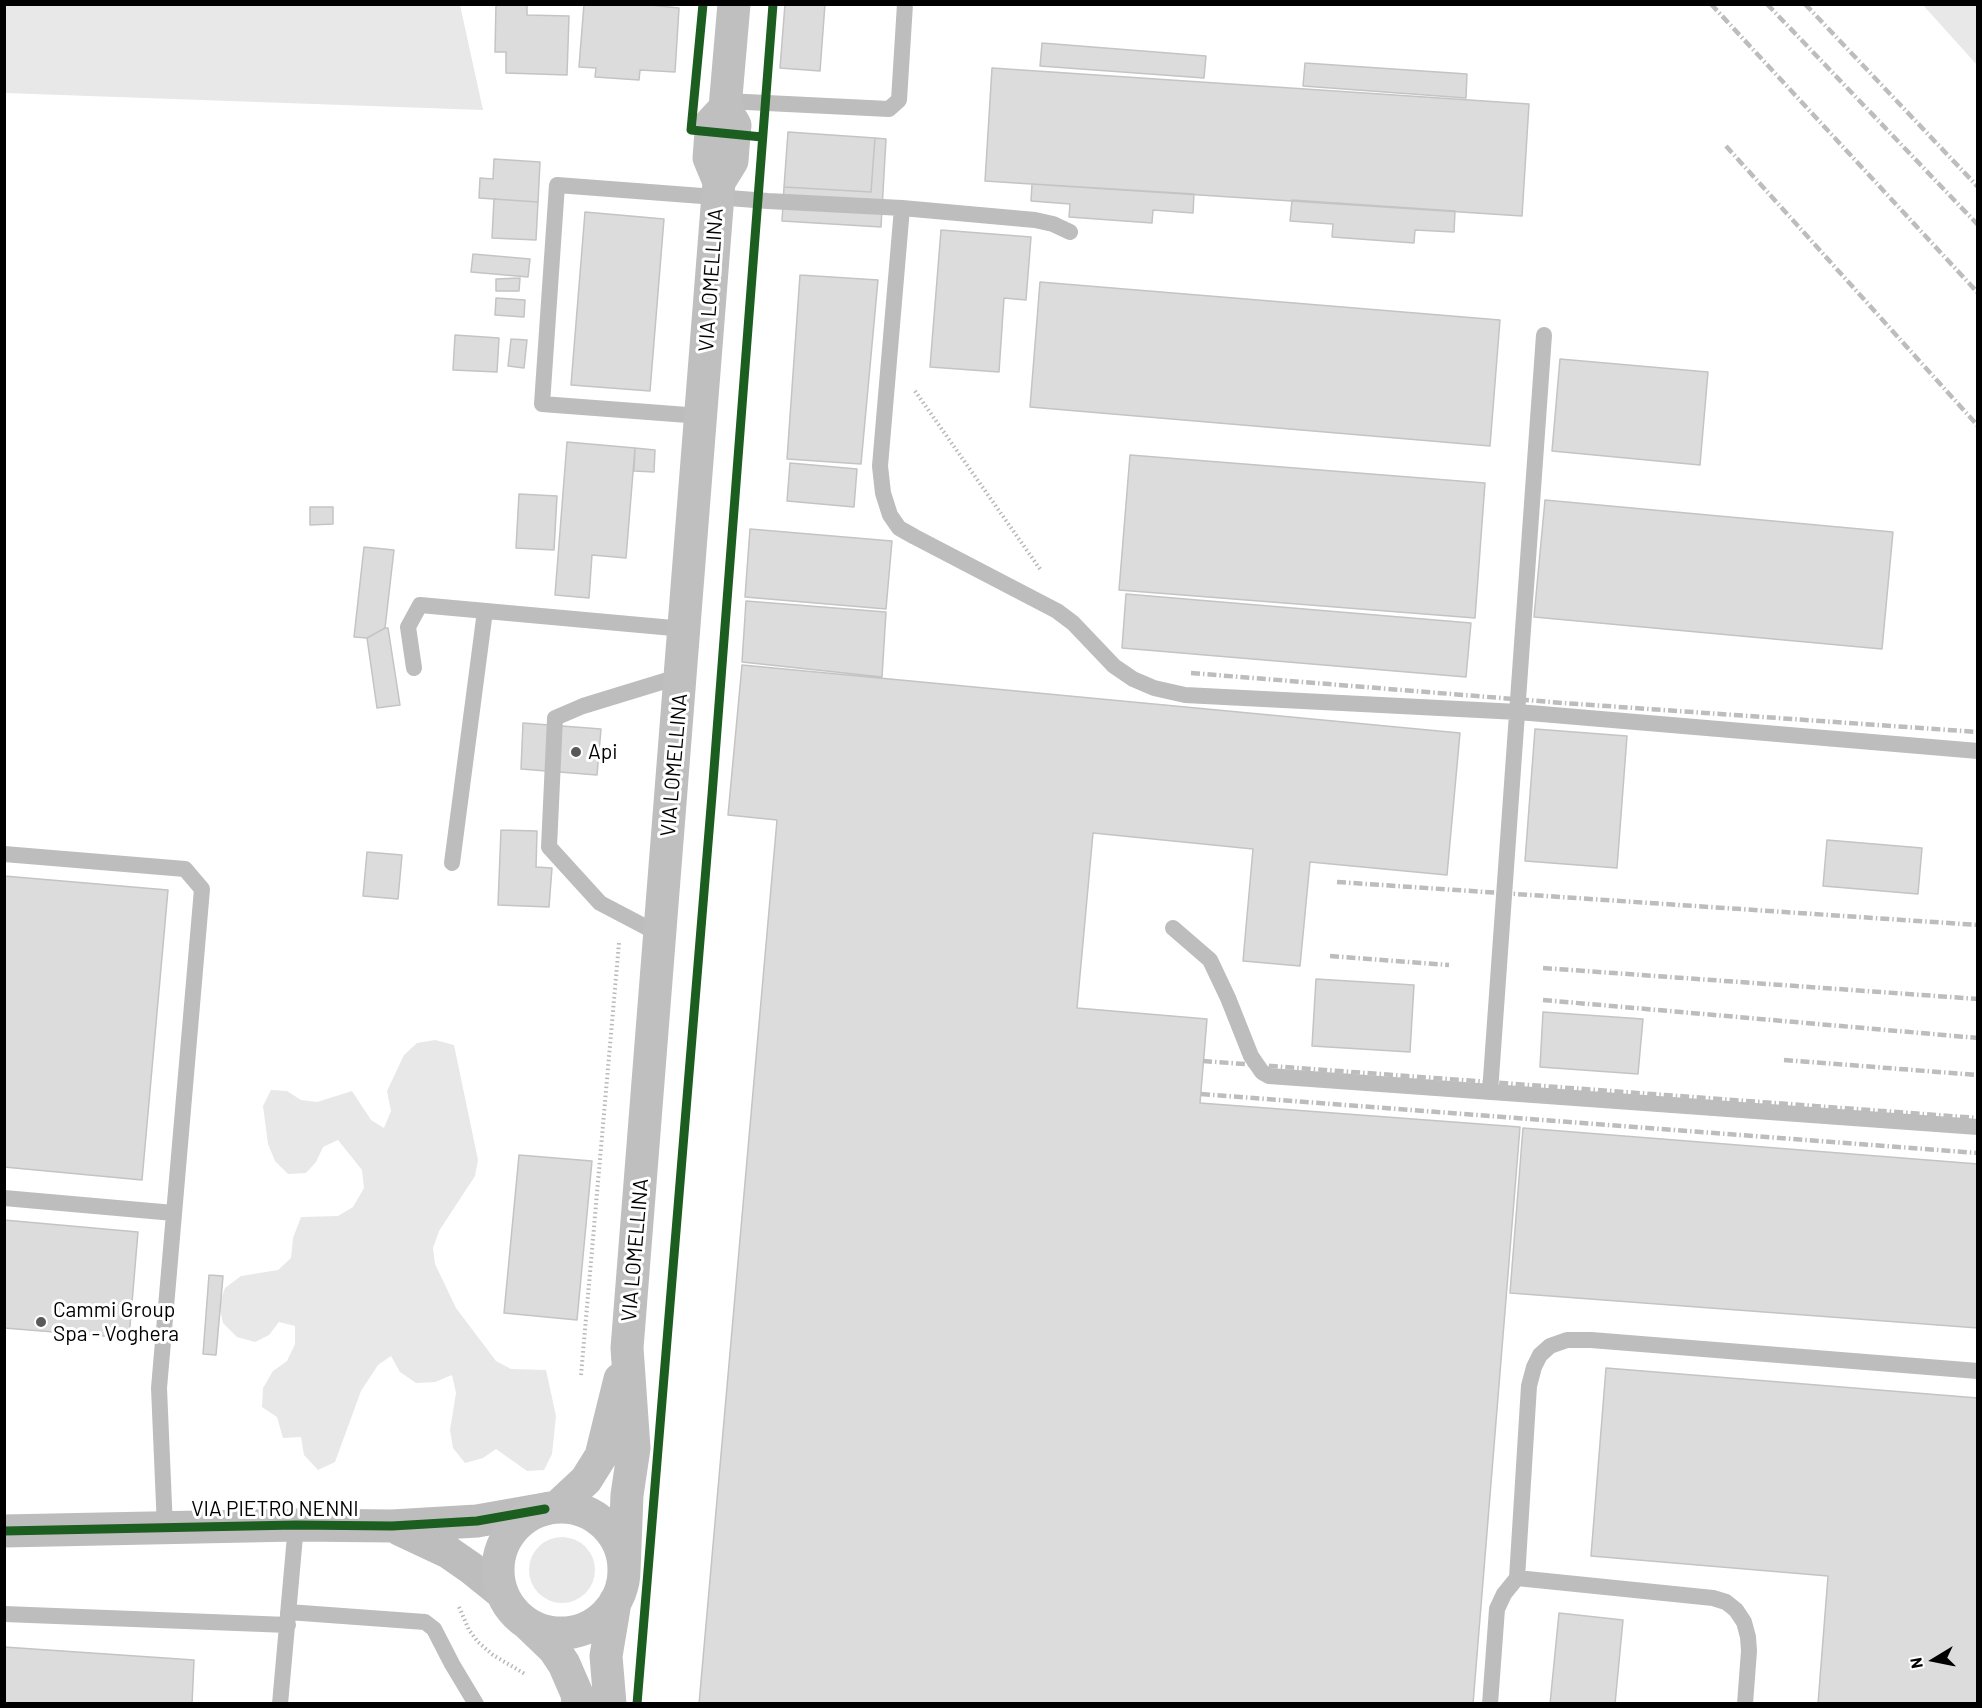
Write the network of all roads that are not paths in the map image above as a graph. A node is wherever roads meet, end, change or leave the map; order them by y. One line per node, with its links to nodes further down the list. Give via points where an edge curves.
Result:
1 (734, 4): 3 (main road, VIA LOMELLINA)
2 (905, 4): 3 (lane, via 899,100 889,109)
3 (725, 104): 4 (main road, VIA LOMELLINA, via 711,123 709,159)
4 (718, 189): 5 (lane); 8 (main road, VIA LOMELLINA); 8 (lane, via 557,185 556,196 542,404)
5 (902, 208): 6 (lane, via 1035,220); 13 (lane, via 880,466 882,493 899,528 1057,611 1114,666 1154,688 1185,695)
6 (1070, 232)
7 (1544, 335): 13 (lane)
8 (700, 416): 10 (main road, VIA LOMELLINA)
9 (485, 611): 10 (lane); 11 (lane, via 420,604 408,627); 16 (lane)
10 (684, 629): 12 (main road, VIA LOMELLINA)
11 (414, 668)
12 (681, 676): 18 (main road, VIA LOMELLINA); 18 (lane, via 555,718 549,847 600,903)
13 (1518, 712): 14 (lane); 19 (lane)
14 (1977, 751)
15 (4, 854): 22 (lane, via 185,869 201,889)
16 (452, 863)
17 (1173, 928): 19 (lane, via 1210,960 1251,1056 1269,1076)
18 (661, 935): 23 (main road, VIA LOMELLINA)
19 (1490, 1092): 20 (lane)
20 (1977, 1127)
21 (4, 1198): 22 (lane)
22 (174, 1213): 28 (lane, via 159,1388)
23 (627, 1348): 25 (main road, VIA LOMELLINA, via 601,1456 586,1480); 30 (main road, VIA LOMELLINA, via 634,1448 627,1495)
24 (1977, 1371): 31 (lane, via 1592,1340 1567,1340 1550,1346 1540,1355 1529,1386)
25 (551, 1508): 27 (street, VIA PIETRO NENNI, via 477,1521); 30 (main road, VIA LOMELLINA, via 578,1508 596,1518 611,1532 621,1550); 32 (main road, VIA LOMELLINA, via 525,1517 510,1532 500,1551)
26 (296, 1525): 27 (street, VIA PIETRO NENNI); 28 (street, VIA PIETRO NENNI); 35 (lane)
27 (392, 1526): 32 (street, VIA PIETRO NENNI, via 448,1552)
28 (165, 1528): 29 (street, VIA PIETRO NENNI)
29 (4, 1531)
30 (624, 1571): 33 (main road, VIA LOMELLINA)
31 (1517, 1578): 41 (lane, via 1497,1610); 42 (lane, via 1726,1602 1744,1622 1748,1637)
32 (502, 1593): 36 (main road, VIA LOMELLINA, via 508,1605)
33 (615, 1602): 36 (main road, VIA LOMELLINA, via 594,1624 575,1632 554,1633); 40 (main road, VIA LOMELLINA, via 606,1656)
34 (4, 1614): 35 (lane)
35 (288, 1618): 37 (lane); 38 (lane, via 425,1622 434,1629)
36 (528, 1624): 39 (main road, VIA LOMELLINA, via 564,1664)
37 (280, 1704)
38 (476, 1704)
39 (578, 1704)
40 (610, 1704)
41 (1490, 1704)
42 (1745, 1704)

